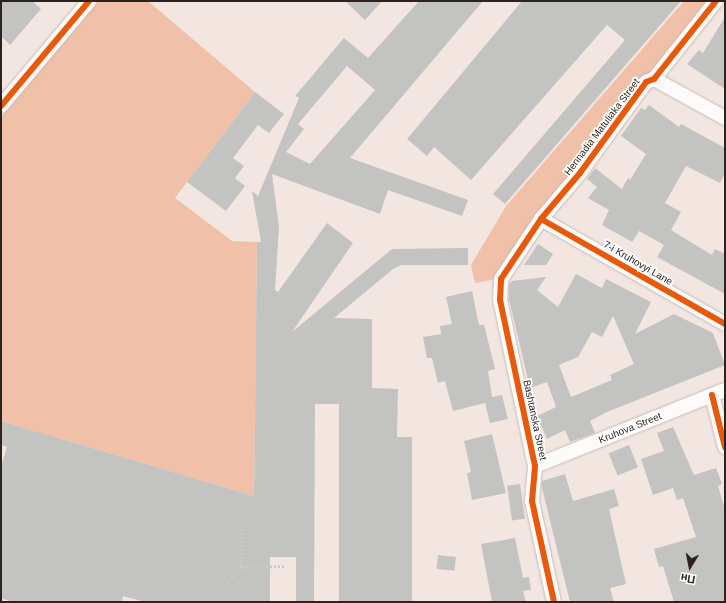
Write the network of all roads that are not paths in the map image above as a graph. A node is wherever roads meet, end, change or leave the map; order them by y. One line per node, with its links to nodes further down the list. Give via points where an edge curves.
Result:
1 (89, 1): 4 (street)
2 (716, 1): 3 (street, Hennadia Matuliaka Street)
3 (654, 79): 5 (street); 6 (street, Hennadia Matuliaka Street, via 646,82 580,173)
4 (1, 106)
5 (725, 118)
6 (541, 219): 7 (street, Hennadia Matuliaka Street); 8 (street, 7-i Kruhovyi Lane)
7 (507, 268): 11 (street, Bashtanska Street, via 500,280 500,300)
8 (725, 324)
9 (719, 393): 10 (street); 11 (street, Kruhova Street)
10 (725, 447)
11 (535, 466): 12 (street, Bashtanska Street, via 532,501)
12 (554, 602)

